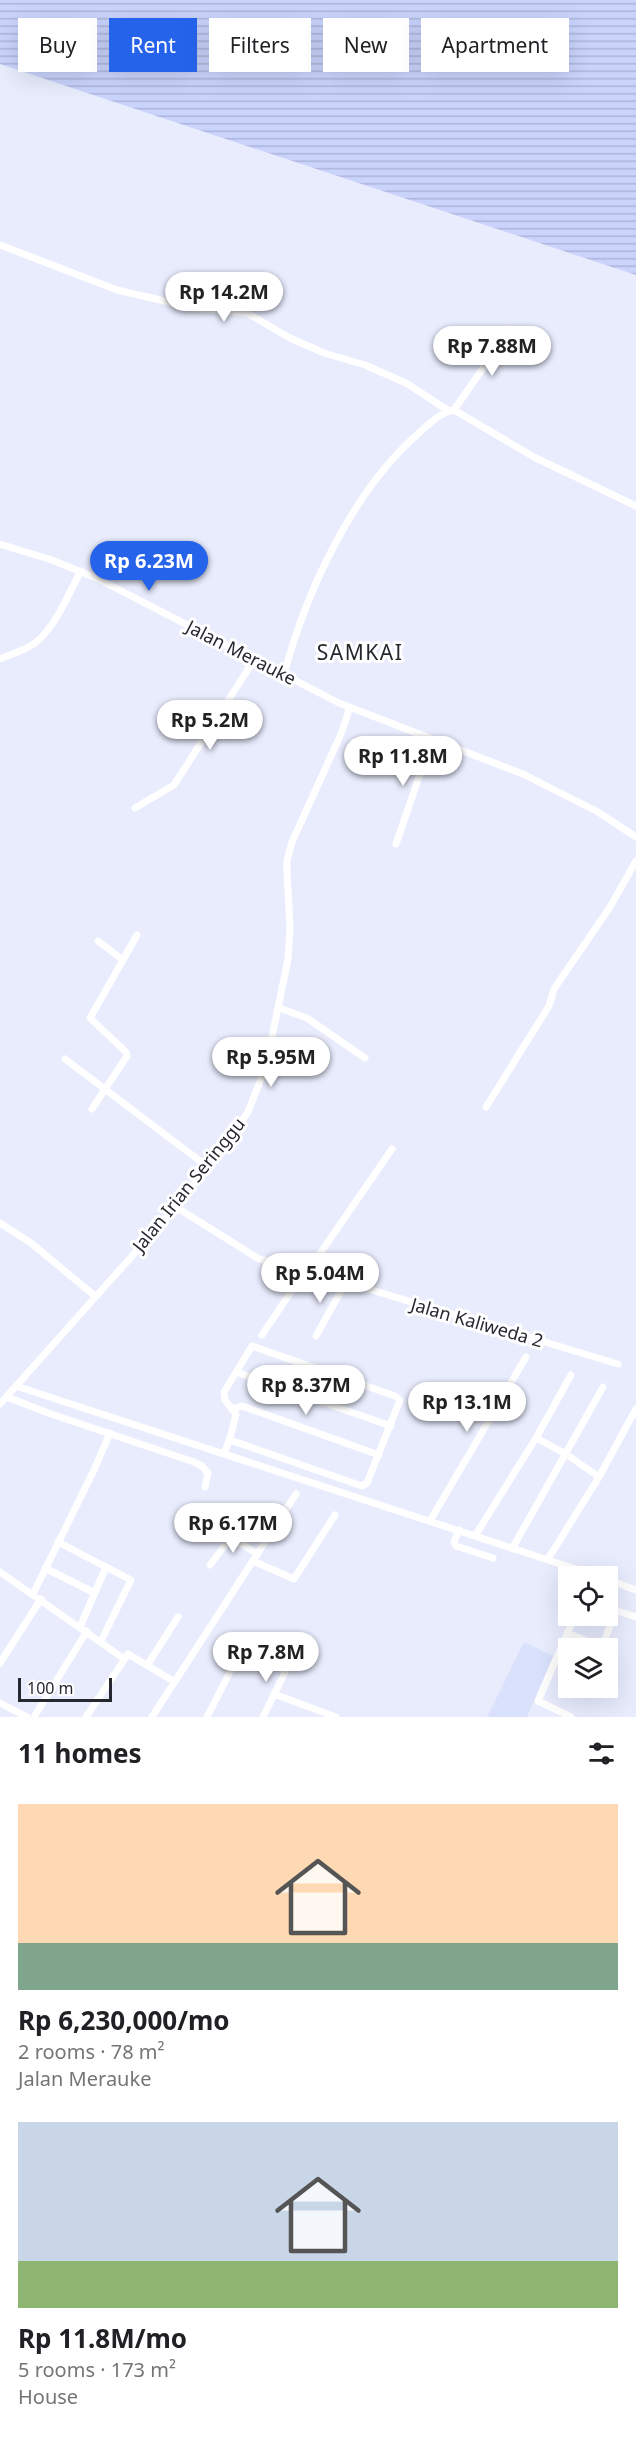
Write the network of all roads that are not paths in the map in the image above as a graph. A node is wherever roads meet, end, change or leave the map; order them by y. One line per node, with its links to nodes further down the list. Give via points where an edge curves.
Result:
1 (0, 245): 3 (street, via 117,290 195,308 252,315 298,342 406,383)
2 (510, 329): 3 (street)
3 (452, 411): 4 (street, via 534,457); 9 (street, via 430,423 410,441 370,487 322,574 293,642)
4 (636, 506)
5 (0, 544): 6 (street, Jalan Merauke)
6 (81, 571): 7 (street, via 39,640); 8 (street, Jalan Merauke)
7 (0, 659)
8 (254, 660): 9 (street, Jalan Merauke); 12 (street, via 174,785)
9 (284, 675): 10 (street, Jalan Merauke)
10 (350, 707): 11 (street, Jalan Merauke); 19 (street, Jalan Irian Seringgu, via 287,860 291,944)
11 (432, 739): 13 (street, Jalan Merauke, via 523,774 598,812); 14 (street)
12 (135, 808)
13 (636, 837)
14 (396, 844)
15 (636, 861): 23 (street, via 554,989 549,1006)
16 (137, 935): 18 (street)
17 (99, 941): 18 (street)
18 (123, 960): 22 (street, via 90,1015 92,1022 127,1056)
19 (279, 1008): 20 (street, via 307,1018); 26 (street, Jalan Irian Seringgu, via 255,1095 237,1129)
20 (365, 1058)
21 (64, 1059): 22 (street)
22 (105, 1090): 24 (street); 26 (street)
23 (486, 1107)
24 (92, 1109)
25 (392, 1149): 29 (street)
26 (208, 1167): 27 (street, Jalan Irian Seringgu)
27 (176, 1207): 29 (street, Jalan Kaliweda 2, via 259,1259); 31 (street, Jalan Irian Seringgu)
28 (0, 1223): 31 (street, via 31,1243)
29 (307, 1271): 30 (street, Jalan Kaliweda 2); 32 (street)
30 (345, 1284): 33 (street); 35 (street, Jalan Kaliweda 2)
31 (95, 1296): 39 (street, Jalan Irian Seringgu)
32 (261, 1335)
33 (316, 1336)
34 (526, 1357): 55 (street)
35 (618, 1364)
36 (236, 1372): 40 (street, via 224,1392); 42 (street); 42 (street, via 252,1346 267,1350 399,1398)
37 (571, 1375): 44 (street)
38 (603, 1387): 47 (street)
39 (6, 1397): 43 (street); 46 (street)
40 (233, 1409): 45 (street, via 236,1414); 48 (street, via 242,1407)
41 (636, 1409): 51 (street)
42 (391, 1426): 48 (street)
43 (110, 1433): 52 (street, via 202,1466 208,1473); 58 (street)
44 (536, 1438): 47 (street); 57 (street)
45 (230, 1440): 46 (street); 49 (street)
46 (224, 1453): 50 (street)
47 (566, 1454): 51 (street); 59 (street)
48 (379, 1455): 49 (street, via 362,1486)
49 (288, 1461): 50 (street)
50 (284, 1473): 55 (street)
51 (599, 1477): 62 (street)
52 (205, 1487)
53 (296, 1494): 60 (street)
54 (335, 1515): 63 (street, via 294,1579)
55 (430, 1521): 56 (street)
56 (458, 1531): 57 (street); 61 (street, via 454,1542 460,1548)
57 (475, 1536): 59 (street)
58 (58, 1542): 66 (street); 67 (street)
59 (512, 1549): 62 (street)
60 (258, 1554): 63 (street); 64 (street, via 233,1539)
61 (492, 1558)
62 (548, 1559): 65 (street)
63 (253, 1561): 87 (street)
64 (210, 1565)
65 (568, 1566)
66 (106, 1567): 71 (street); 81 (street, via 129,1578 131,1583)
67 (45, 1568): 71 (street); 72 (street)
68 (0, 1572): 72 (street)
69 (618, 1584): 70 (street)
70 (636, 1590)
71 (95, 1593): 79 (street)
72 (33, 1594): 73 (street)
73 (41, 1599): 79 (street); 85 (street)
74 (618, 1611): 76 (street)
75 (178, 1617): 86 (street)
76 (636, 1617)
77 (571, 1626): 80 (street)
78 (610, 1626): 80 (street, via 602,1647)
79 (83, 1629): 81 (street); 91 (street)
80 (567, 1634): 97 (street, via 538,1701)
81 (101, 1641): 82 (street)
82 (123, 1658): 86 (street, via 130,1654); 92 (street)
83 (291, 1660): 88 (street)
84 (235, 1662): 94 (street)
85 (0, 1663)
86 (147, 1664): 87 (street)
87 (175, 1682): 93 (street)
88 (274, 1694): 95 (street); 96 (street)
89 (0, 1703): 90 (street)
90 (27, 1717)
91 (34, 1717)
92 (86, 1717)
93 (152, 1717)
94 (207, 1717)
95 (262, 1717)
96 (336, 1717)
97 (571, 1717)

